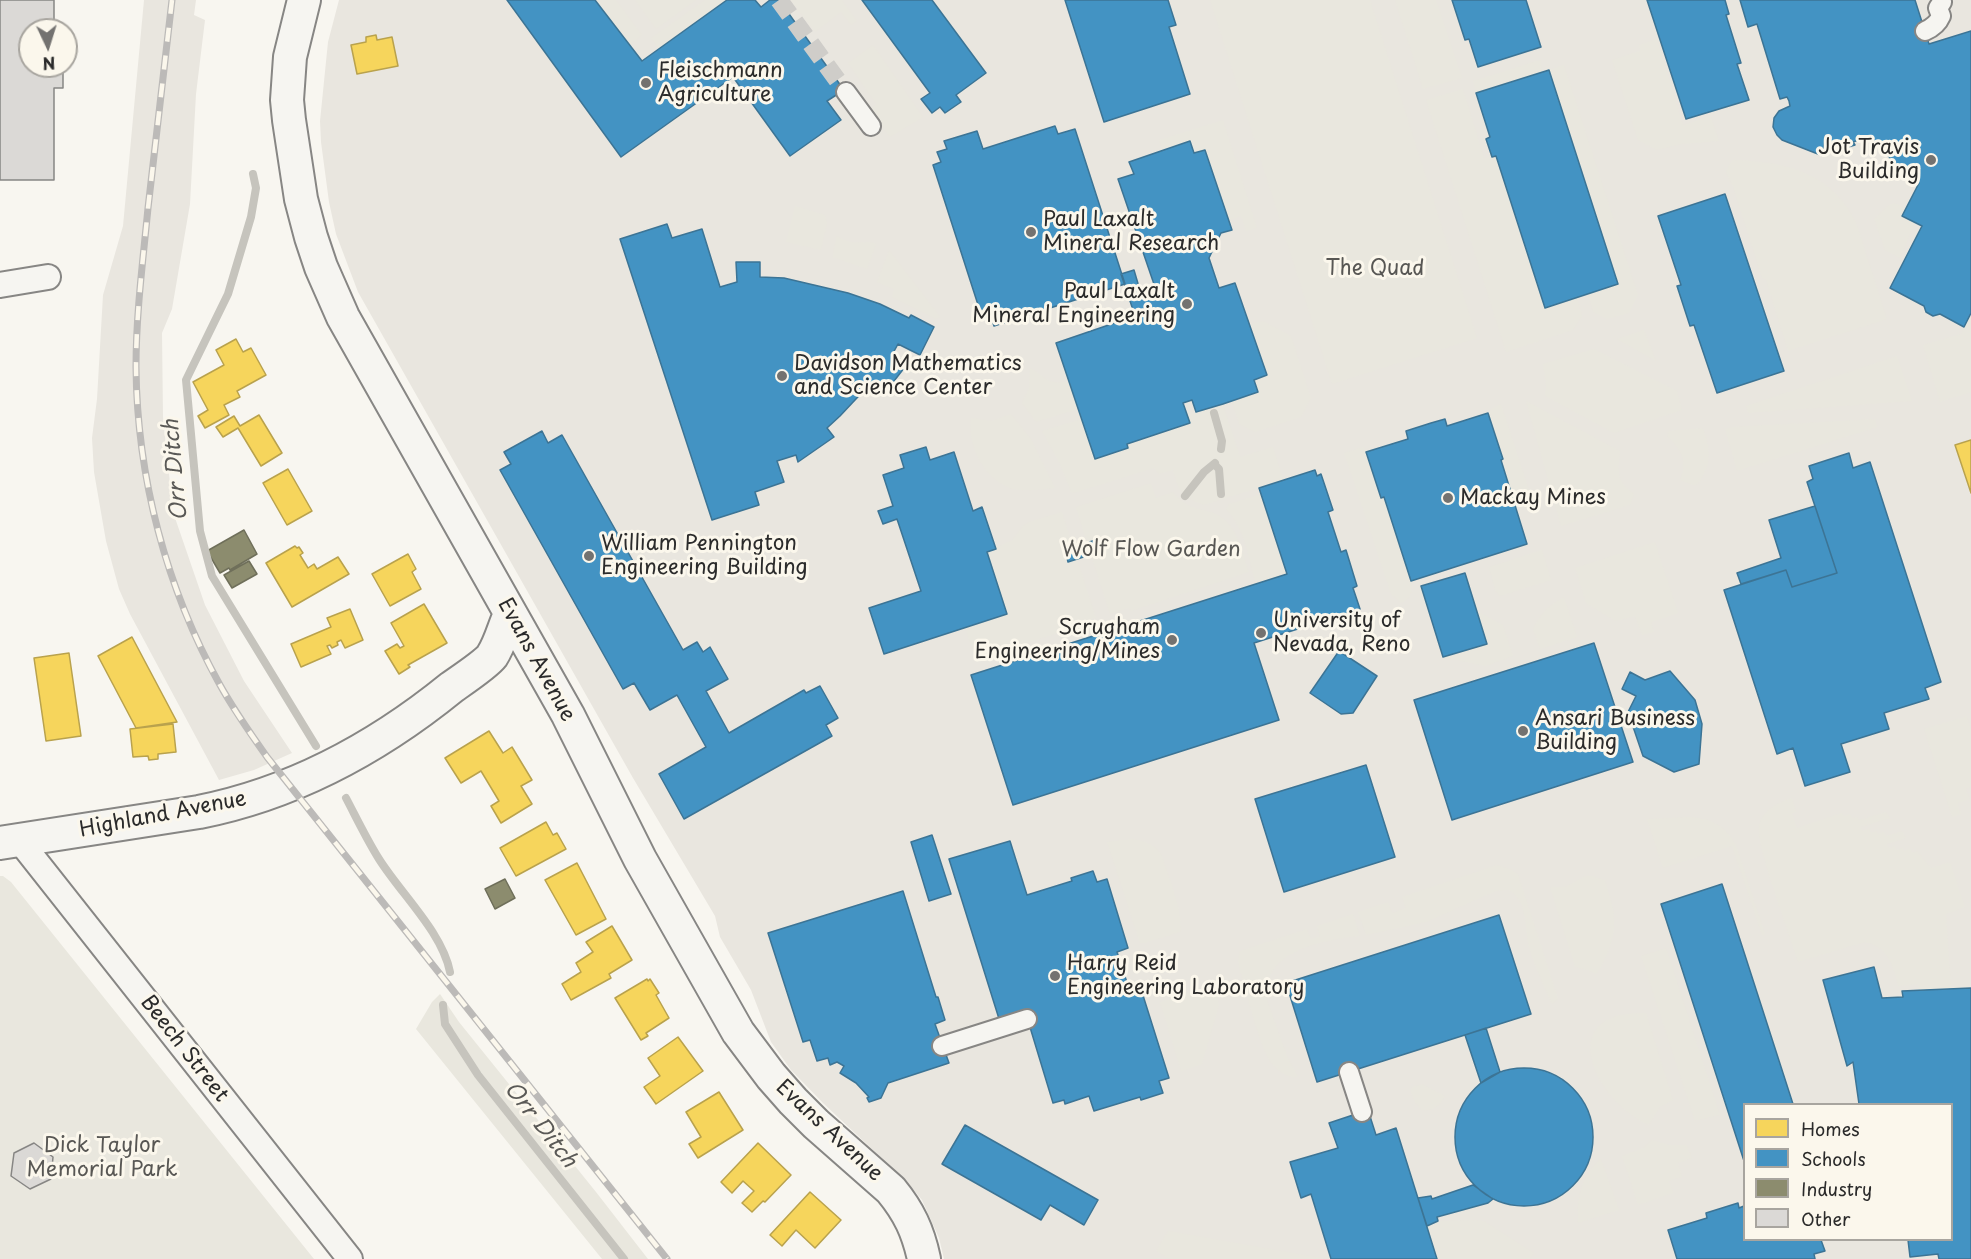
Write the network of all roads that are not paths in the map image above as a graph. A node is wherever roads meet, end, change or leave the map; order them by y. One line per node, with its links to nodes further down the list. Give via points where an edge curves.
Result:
1 (304, 0): 8 (street, Evans Avenue, via 290,57 287,100 301,199 315,252 356,342)
2 (1942, 2): 3 (street, via 1938,21)
3 (1925, 30)
4 (846, 92): 5 (street)
5 (871, 126)
6 (48, 277): 7 (street)
7 (0, 285)
8 (510, 614): 9 (street, Highland Avenue, via 491,657 424,710 376,743 289,786 200,812); 15 (street, Evans Avenue, via 568,715 640,859 738,1032 801,1109 891,1190 914,1222)
9 (9, 841): 14 (street, Beech Street)
10 (1027, 1019): 11 (street)
11 (942, 1046)
12 (1349, 1072): 13 (street)
13 (1362, 1112)
14 (350, 1259)
15 (924, 1259)

